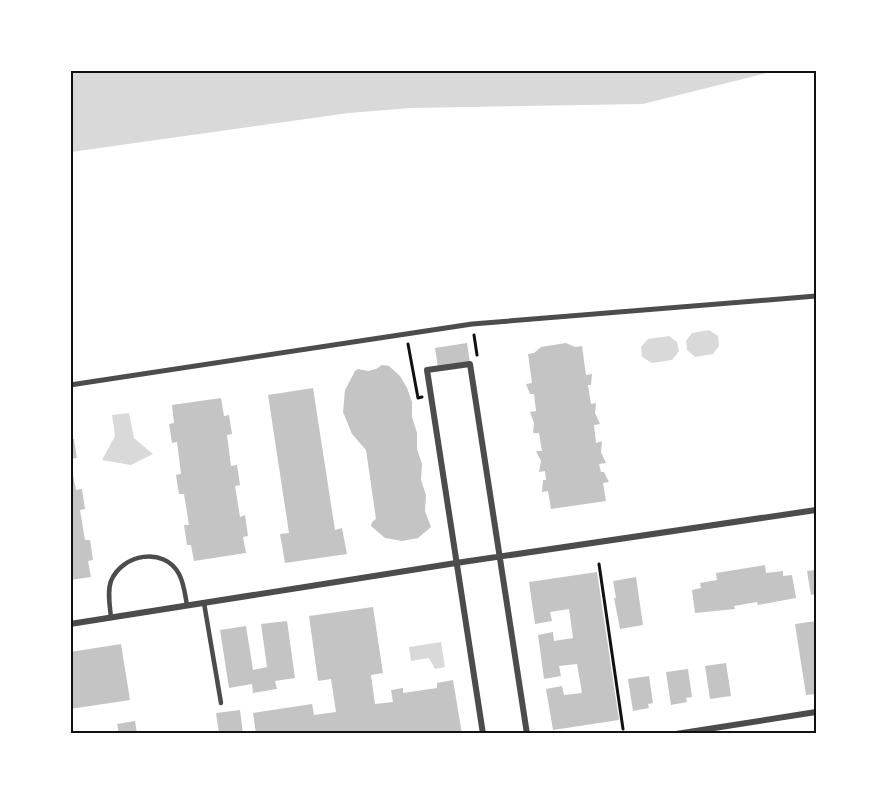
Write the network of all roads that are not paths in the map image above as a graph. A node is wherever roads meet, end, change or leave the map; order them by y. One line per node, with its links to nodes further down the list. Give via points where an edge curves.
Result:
1 (816, 296): 2 (street, via 472,324)
2 (70, 385)
3 (816, 510): 4 (street)
4 (499, 557): 5 (street); 5 (street, via 470,364 427,370); 13 (street)
5 (456, 563): 6 (street); 12 (street)
6 (204, 603): 7 (street); 10 (lane)
7 (188, 605): 8 (street); 8 (lane, via 173,566 156,557 139,557 117,570 110,583)
8 (111, 618): 9 (street)
9 (70, 624)
10 (220, 703)
11 (816, 712): 14 (street)
12 (483, 734)
13 (527, 734)
14 (676, 734)

